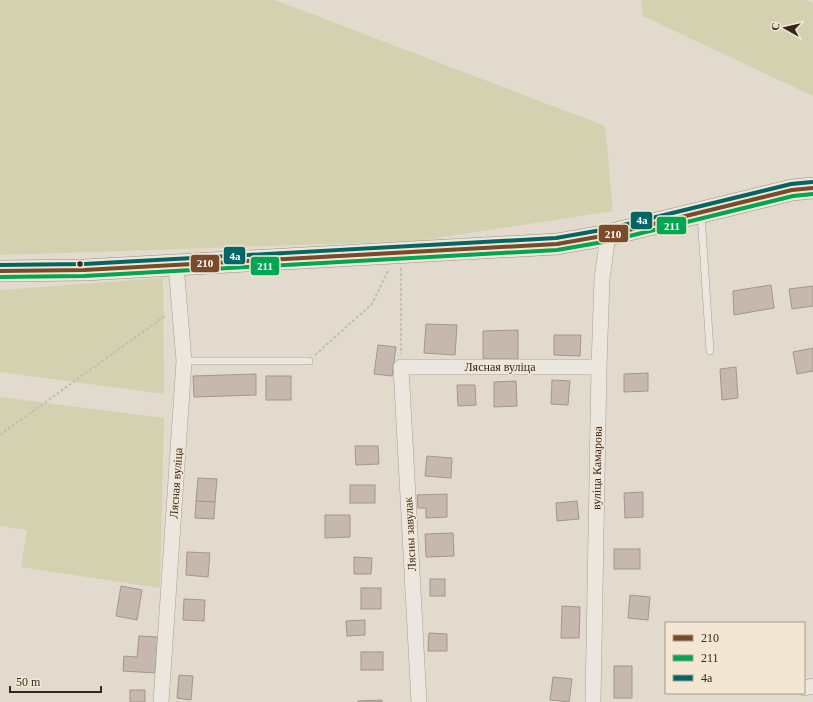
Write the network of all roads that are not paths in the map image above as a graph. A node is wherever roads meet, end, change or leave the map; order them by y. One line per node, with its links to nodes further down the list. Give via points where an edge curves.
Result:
1 (813, 188): 2 (main road, via 792,190)
2 (701, 212): 3 (main road); 6 (lane)
3 (608, 235): 4 (main road, via 557,244); 10 (street, вуліца Камарова, via 602,279)
4 (176, 265): 5 (main road); 7 (street, Лясная вуліца)
5 (0, 272)
6 (710, 352)
7 (184, 361): 8 (lane); 11 (street, Лясная вуліца)
8 (309, 361)
9 (401, 367): 10 (street, Лясная вуліца); 12 (street, Лясны завулак)
10 (599, 367): 13 (street, вуліца Камарова)
11 (161, 702)
12 (419, 702)
13 (593, 702)

